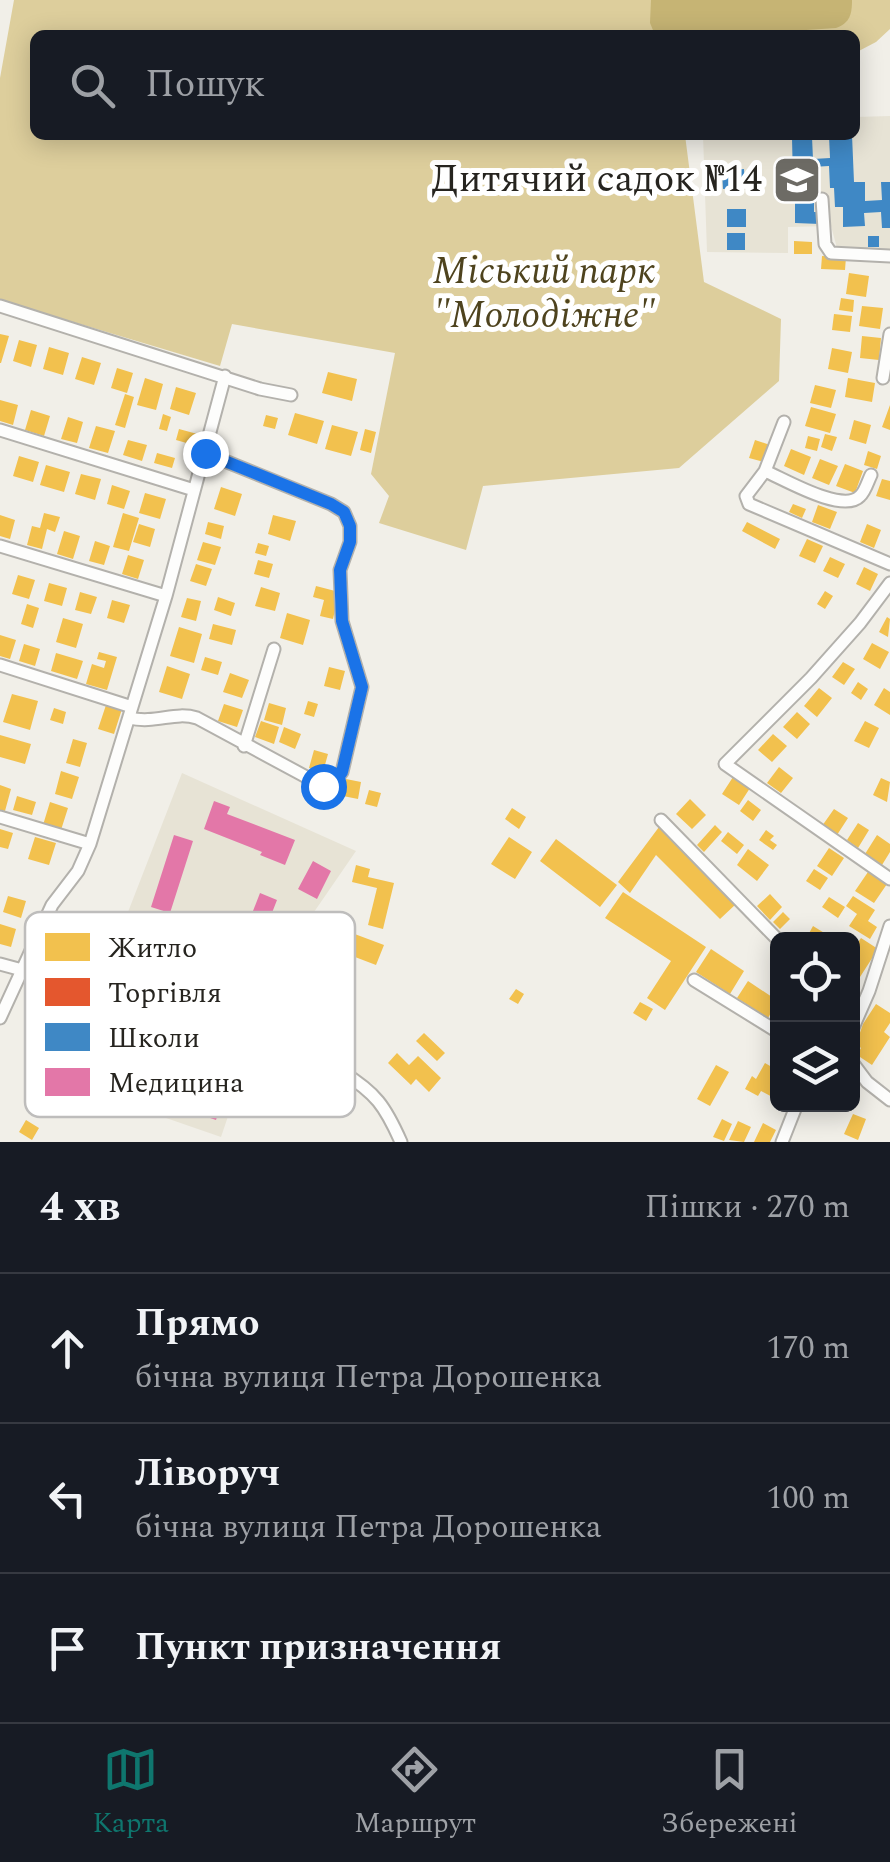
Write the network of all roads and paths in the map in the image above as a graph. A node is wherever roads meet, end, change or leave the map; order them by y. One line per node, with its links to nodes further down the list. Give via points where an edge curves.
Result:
1 (822, 200): 2 (street, via 831,253)
2 (890, 256)
3 (0, 306): 5 (street)
4 (890, 334): 6 (street)
5 (225, 376): 7 (street); 10 (street)
6 (883, 378)
7 (291, 395)
8 (784, 422): 11 (street)
9 (0, 430): 13 (street)
10 (205, 453): 13 (street); 21 (street, via 331,504 350,526 340,570 342,621 362,687 342,772 323,786)
11 (764, 471): 12 (street, via 832,501 852,502); 15 (street, via 746,496 749,504)
12 (871, 475)
13 (194, 490): 17 (street)
14 (0, 546): 17 (street)
15 (890, 564)
16 (890, 583): 25 (street, via 811,678 725,764)
17 (166, 596): 20 (street)
18 (274, 649): 21 (street)
19 (0, 665): 20 (street)
20 (130, 713): 21 (street, via 158,722 183,714); 24 (street)
21 (244, 746)
22 (0, 816): 24 (street)
23 (661, 820): 28 (street)
24 (90, 844): 26 (street)
25 (890, 878)
26 (49, 912)
27 (890, 926): 33 (street)
28 (770, 932)
29 (0, 964): 30 (street)
30 (24, 970): 34 (street)
31 (694, 980): 36 (street)
32 (860, 1000): 33 (street)
33 (865, 1002): 35 (street)
34 (0, 1018)
35 (856, 1022)
36 (770, 1027)
37 (860, 1071): 40 (street)
38 (355, 1080): 43 (street, via 386,1107)
39 (860, 1082): 40 (street)
40 (877, 1091): 41 (street)
41 (890, 1100)
42 (795, 1112): 44 (street)
43 (401, 1142)
44 (782, 1142)

